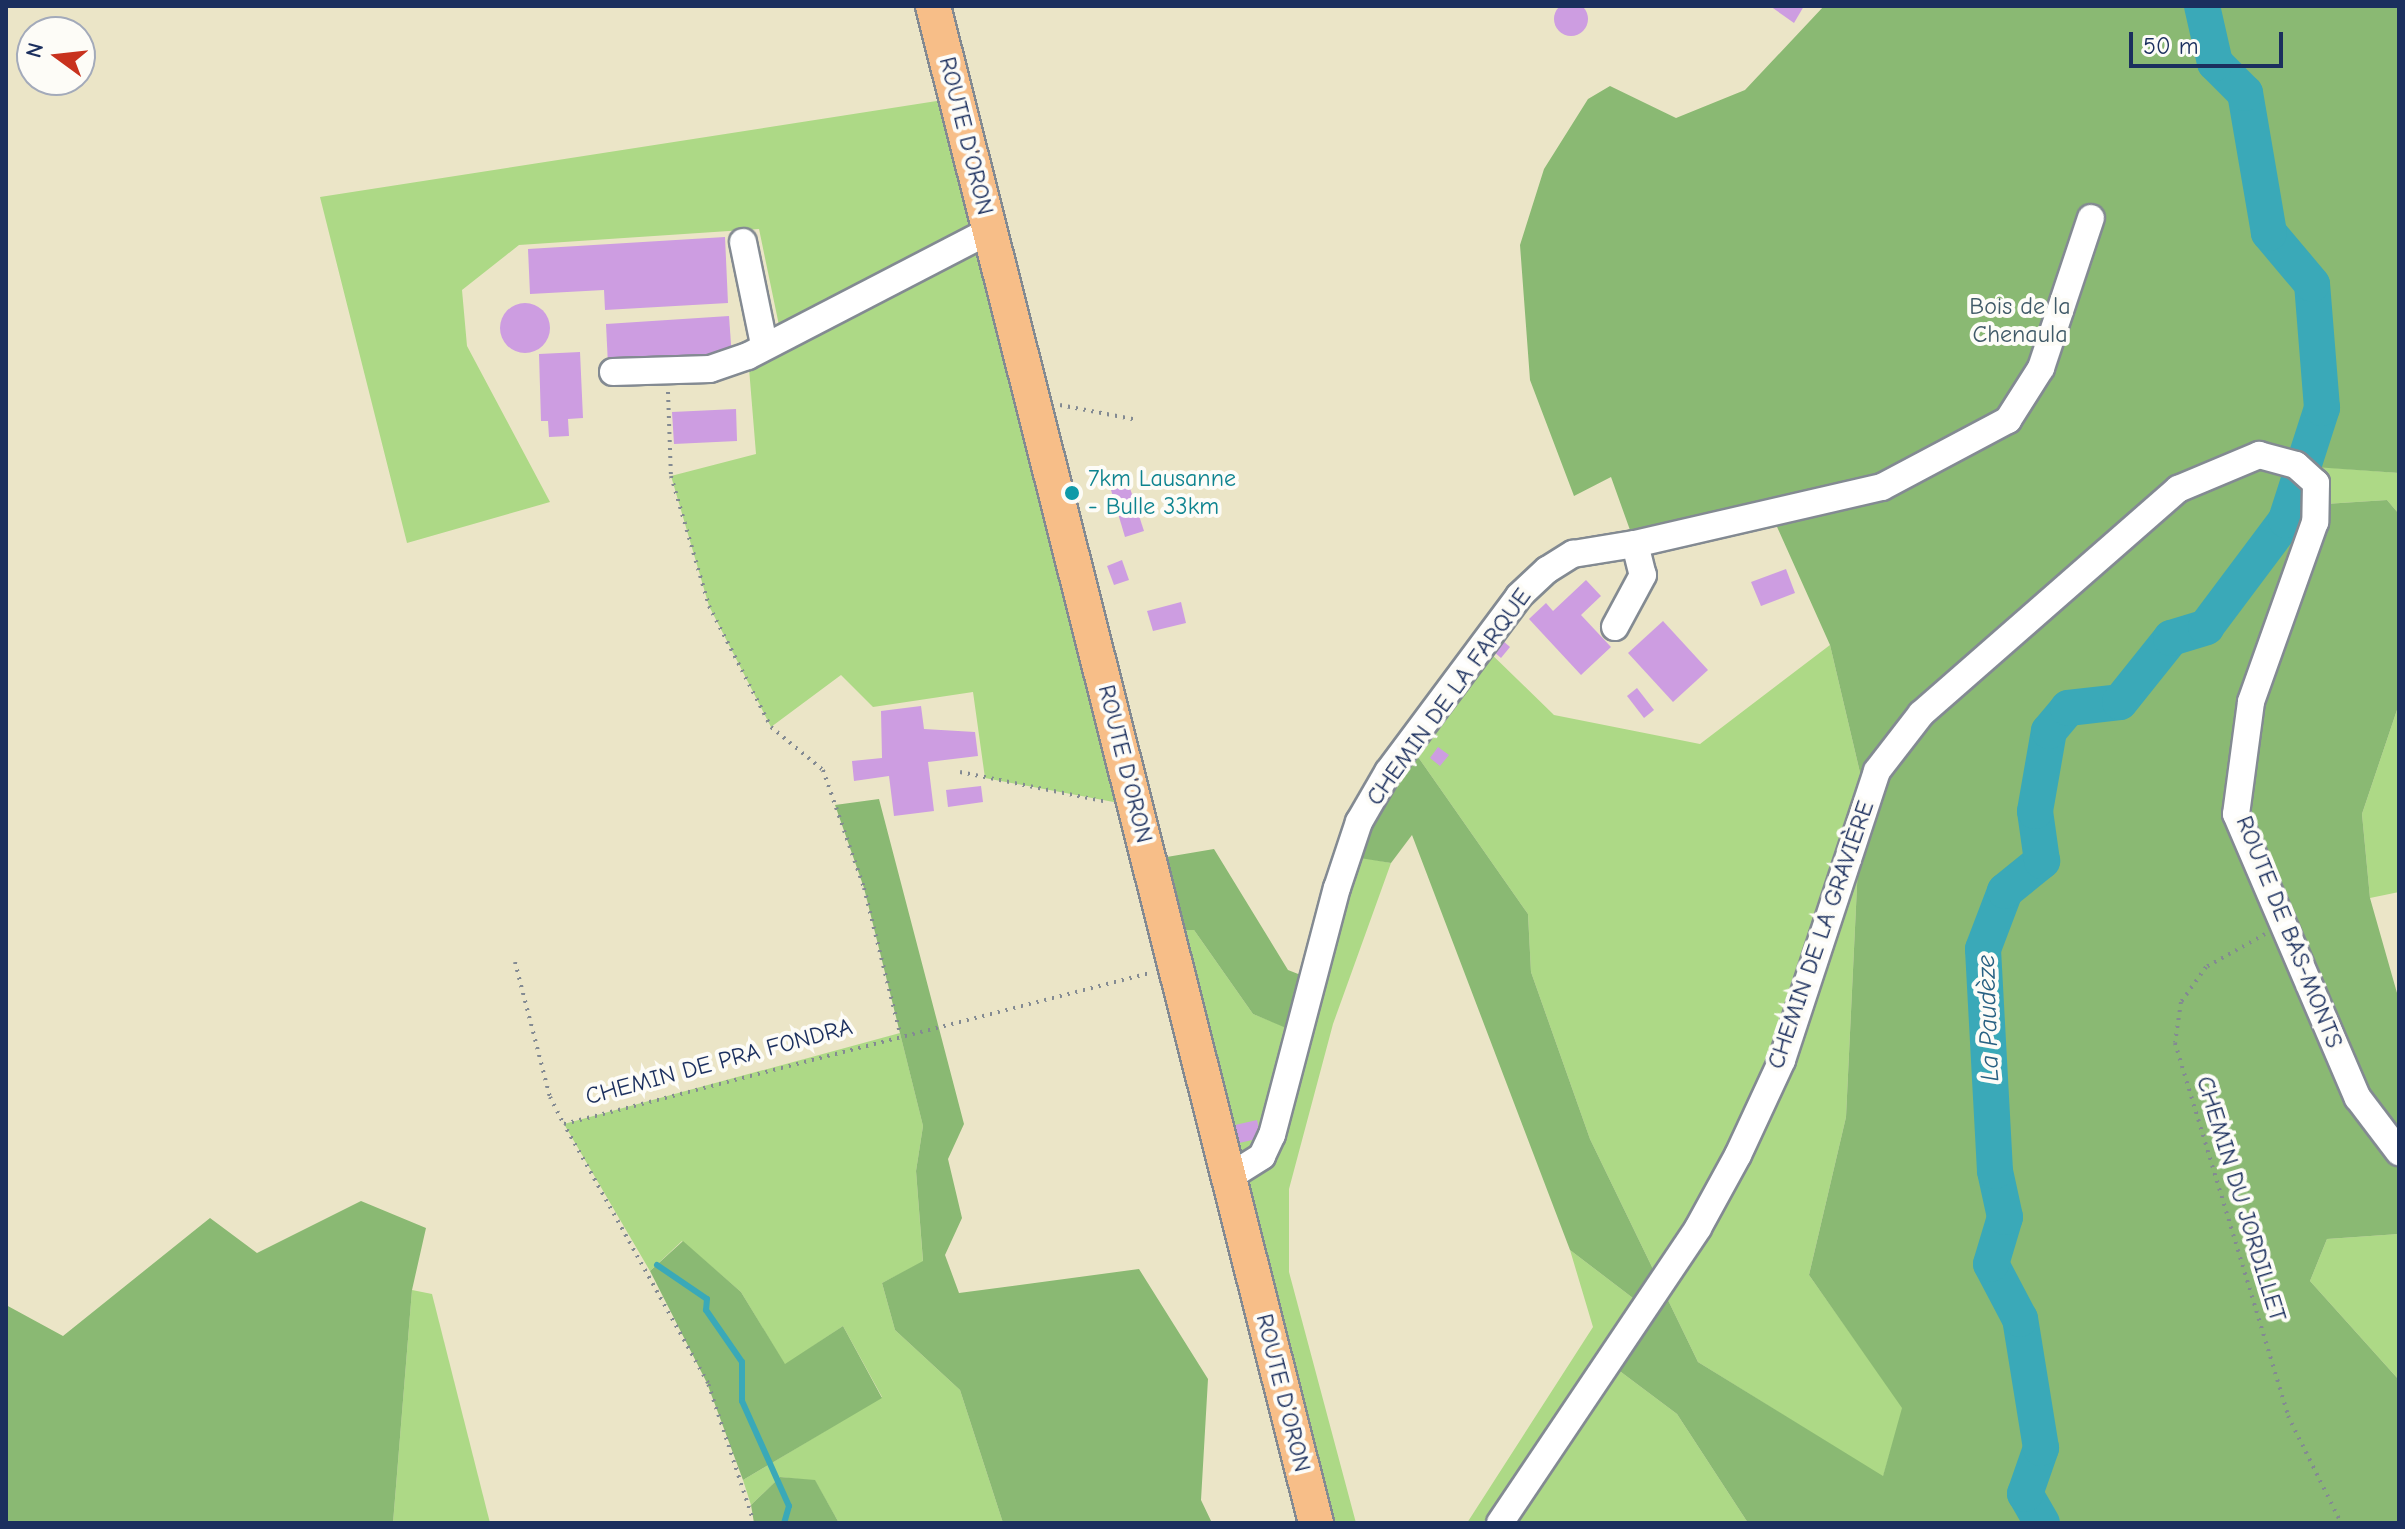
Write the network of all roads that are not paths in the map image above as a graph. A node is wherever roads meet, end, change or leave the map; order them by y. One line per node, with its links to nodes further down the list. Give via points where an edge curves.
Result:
1 (933, 6): 3 (main road, ROUTE D'ORON)
2 (2091, 218): 8 (street, CHEMIN DE LA FARQUE, via 2041,368 2008,420 1882,487)
3 (989, 231): 5 (street); 11 (main road, ROUTE D'ORON)
4 (743, 242): 5 (street)
5 (764, 344): 6 (street, via 710,369)
6 (613, 372)
7 (2259, 455): 10 (street, ROUTE DE BAS-MONTS, via 2296,465 2316,483 2315,522 2251,702 2236,814 2358,1098); 13 (street, CHEMIN DE LA GRAVIÈRE, via 2178,489 1921,714 1877,771 1782,1060 1738,1155 1690,1241)
8 (1635, 544): 9 (street, via 1643,575); 11 (street, CHEMIN DE LA FARQUE, via 1573,554 1519,596 1373,795 1337,888 1272,1135 1262,1156)
9 (1615, 627)
10 (2399, 1152)
11 (1229, 1177): 12 (main road, ROUTE D'ORON)
12 (1316, 1523)
13 (1500, 1523)

